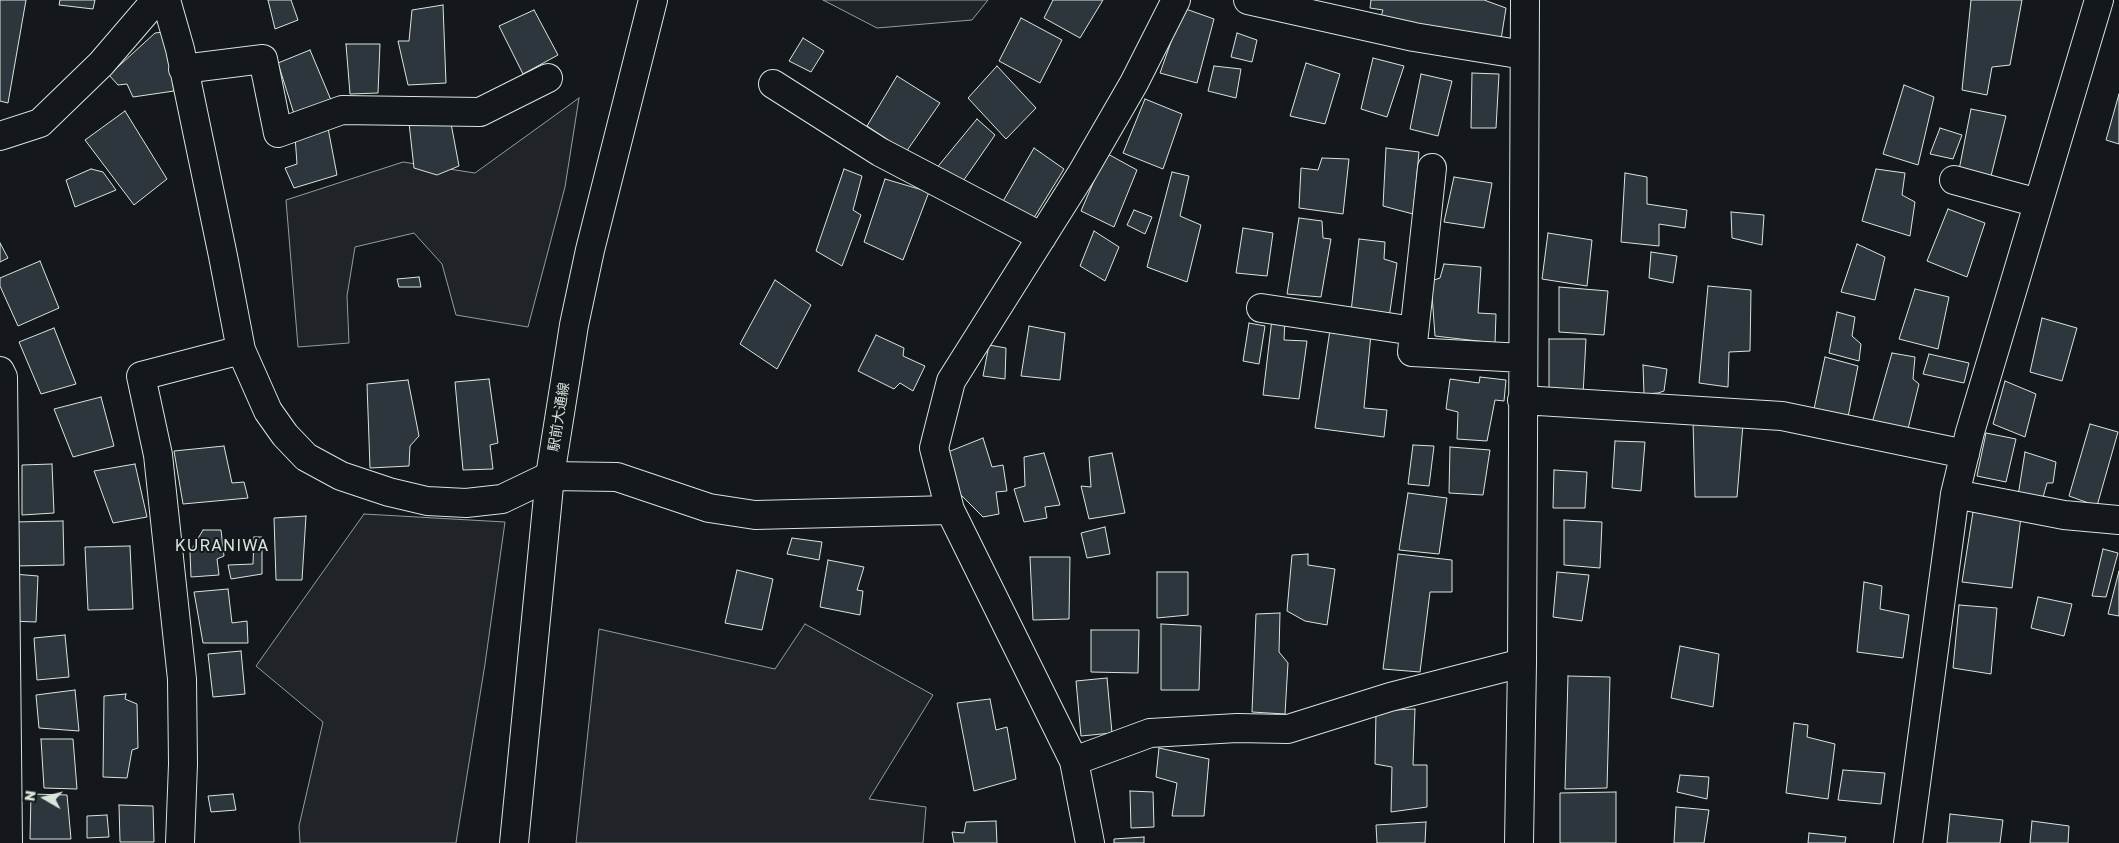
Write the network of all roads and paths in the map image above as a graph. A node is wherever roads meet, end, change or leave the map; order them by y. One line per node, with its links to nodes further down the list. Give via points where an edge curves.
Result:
1 (156, 0): 12 (street, via 101,64 40,123)
2 (166, 0): 9 (street)
3 (653, 0): 24 (street, 駅前大通線, via 590,250 574,325)
4 (1176, 0): 16 (street, via 1101,140)
5 (1248, 0): 8 (street, via 1414,37)
6 (1525, 0): 8 (street)
7 (2099, 0): 15 (street)
8 (1524, 55): 20 (street)
9 (184, 69): 10 (street, via 263,59 278,133 342,110 480,112); 19 (street)
10 (548, 78)
11 (772, 84): 16 (street, via 880,152)
12 (0, 136)
13 (1432, 168): 18 (street)
14 (1954, 180): 15 (street)
15 (2038, 203): 23 (street)
16 (1042, 237): 26 (street, via 951,382 934,448)
17 (1262, 308): 18 (street)
18 (1414, 331): 20 (street, via 1412,352)
19 (241, 350): 24 (street, via 268,411 285,435 306,457 340,476 427,501 466,503 502,499); 31 (street, via 141,376 158,455 182,678)
20 (1523, 358): 22 (street)
21 (0, 372): 30 (street, via 3,377)
22 (1522, 400): 23 (street, via 1782,416); 28 (street)
23 (1965, 454): 25 (street)
24 (550, 476): 26 (street, via 617,477 709,508 755,515); 32 (street, 駅前大通線)
25 (1955, 494): 27 (street, via 2064,515); 35 (street)
26 (950, 510): 29 (street)
27 (2119, 520)
28 (1522, 663): 29 (street, via 1390,697 1288,729 1236,728 1150,733); 34 (street)
29 (1074, 761): 33 (street)
30 (8, 843)
31 (180, 843)
32 (514, 843)
33 (1090, 843)
34 (1519, 843)
35 (1908, 843)

